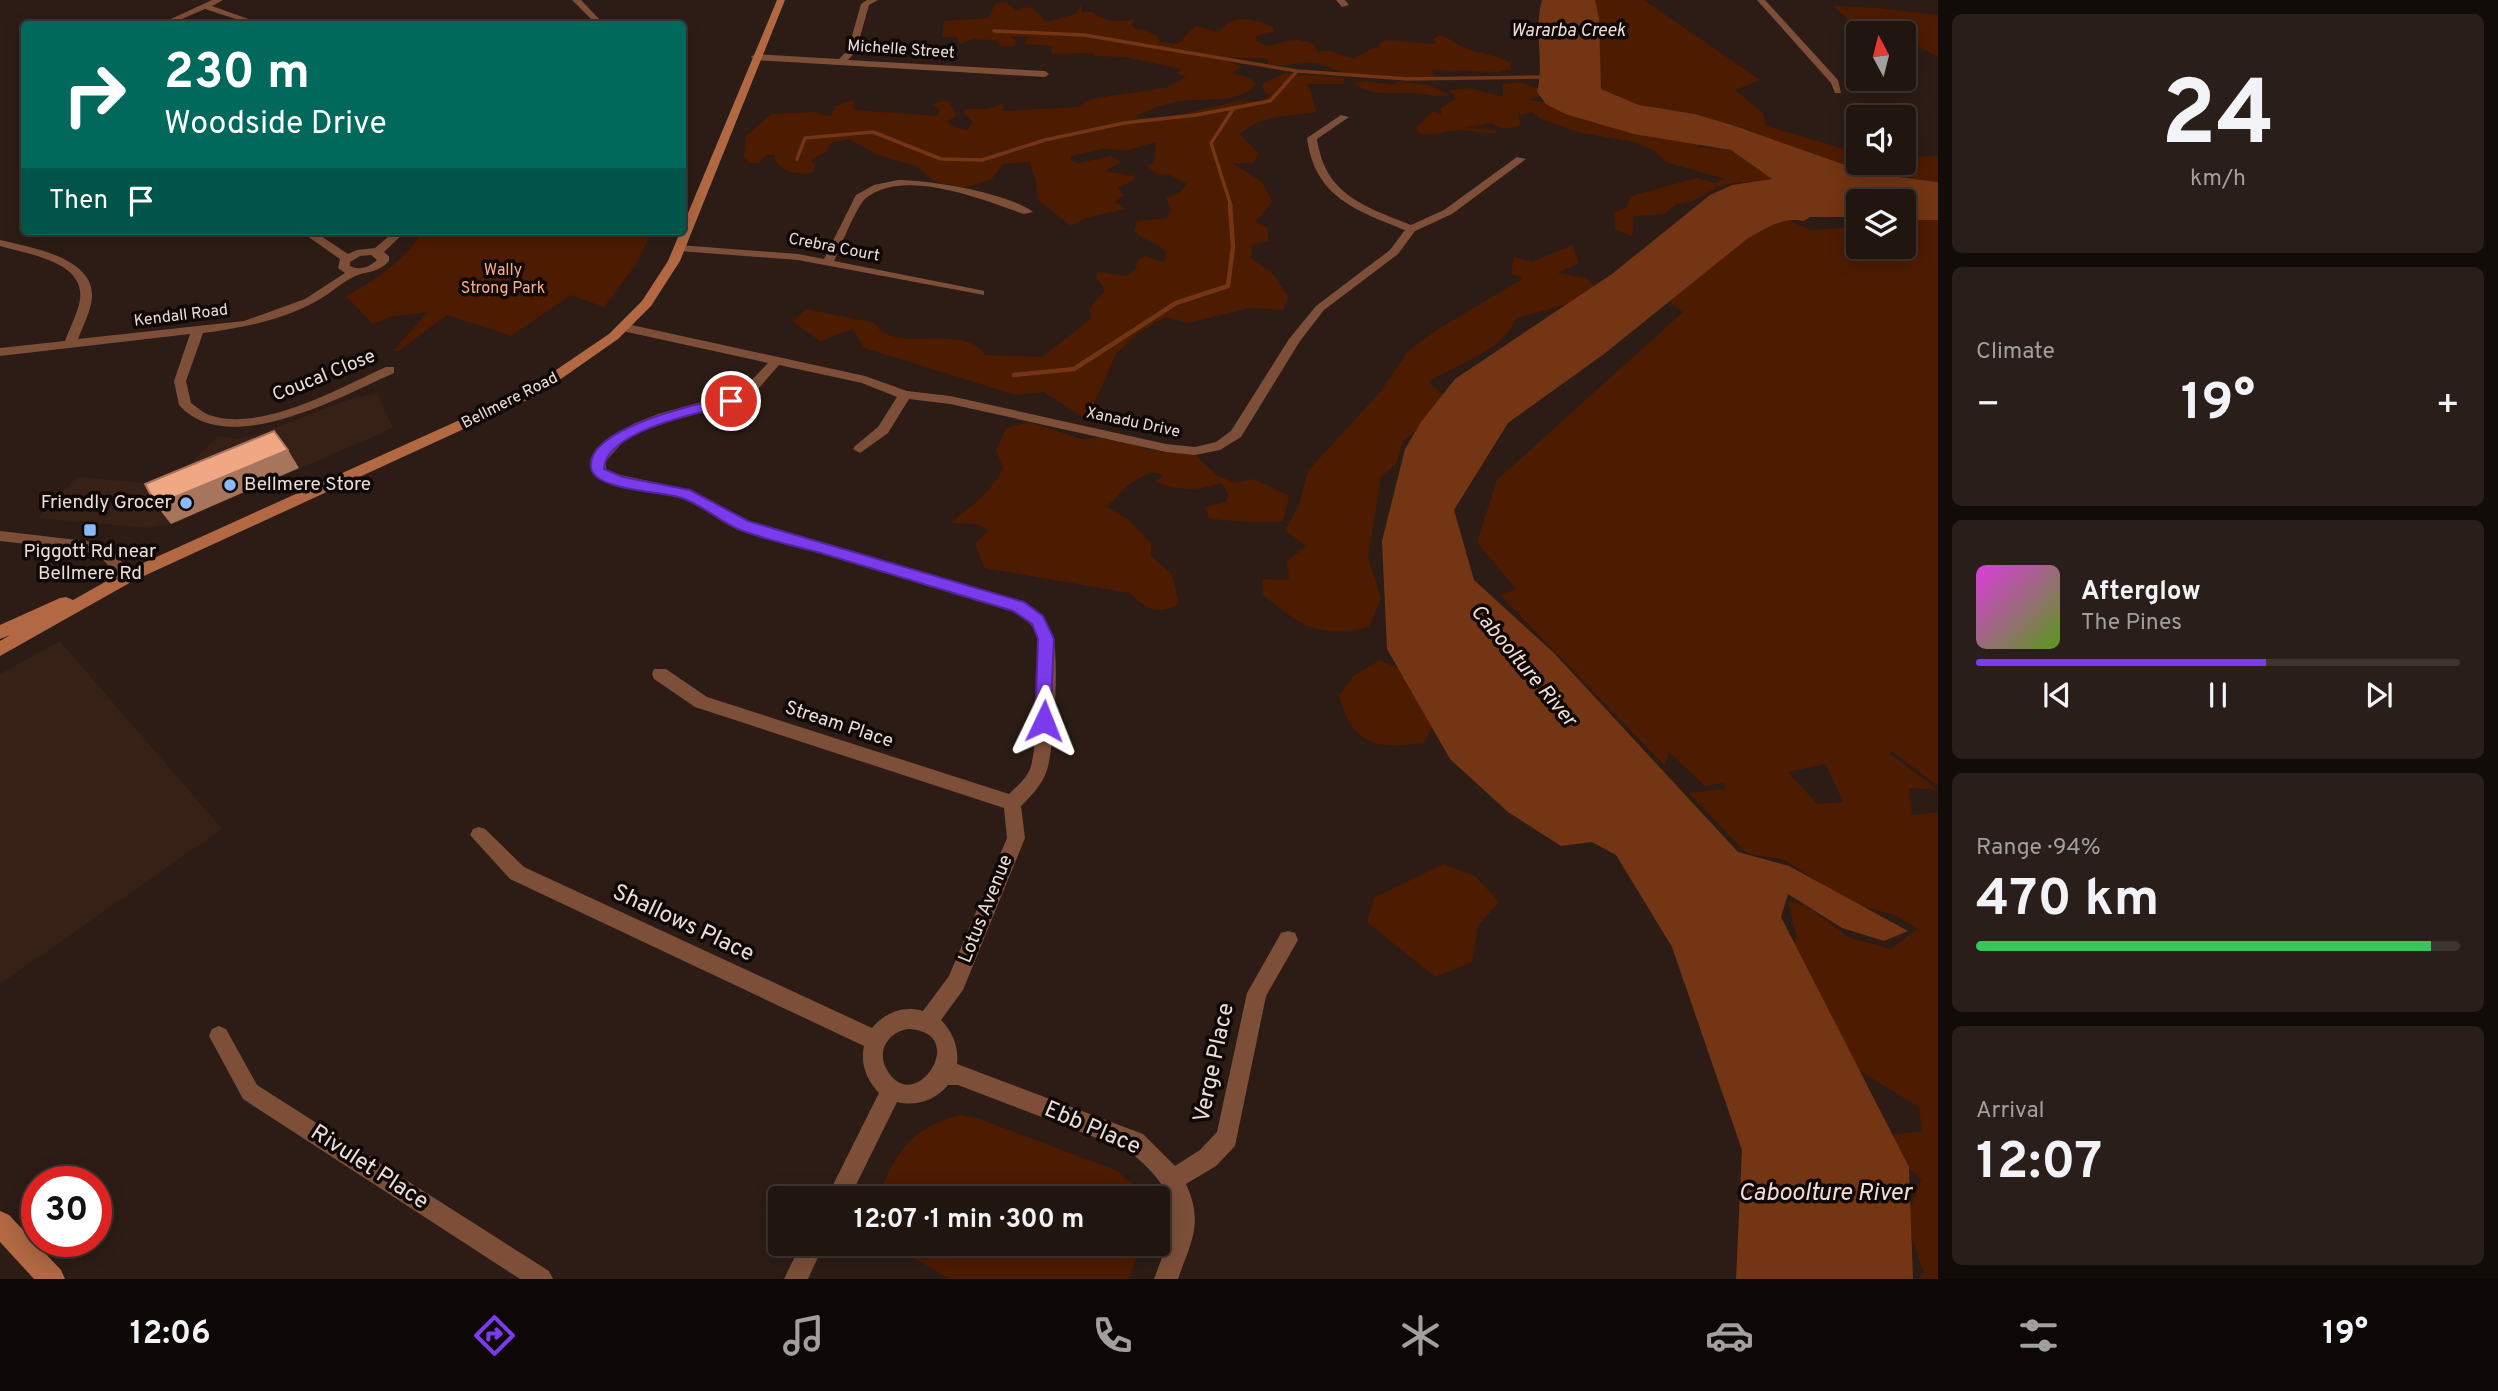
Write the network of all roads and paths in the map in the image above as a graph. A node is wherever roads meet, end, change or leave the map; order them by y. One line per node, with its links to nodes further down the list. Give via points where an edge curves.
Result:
1 (219, 0): 6 (street)
2 (576, 0): 9 (street)
3 (781, 0): 10 (main road, Bellmere Road)
4 (874, 0): 11 (street, via 865,4 852,51)
5 (1761, 0): 13 (street, via 1835,82)
6 (203, 6): 7 (street); 8 (street)
7 (170, 21)
8 (249, 21)
9 (597, 21)
10 (755, 57): 11 (street, Michelle Street); 18 (main road, Bellmere Road)
11 (843, 60): 12 (street, Michelle Street)
12 (1045, 74)
13 (1838, 91)
14 (1344, 117): 17 (street, via 1312,138 1327,184 1341,198)
15 (1521, 159): 17 (street, Xanadu Drive, via 1448,212)
16 (1028, 212): 26 (street, via 965,190 919,183 884,184 860,197)
17 (1411, 229): 35 (street, Xanadu Drive, via 1394,252 1320,308 1236,434 1220,446 1195,451 1166,448 950,400)
18 (686, 230)
19 (314, 235): 25 (street, via 325,240 332,252)
20 (396, 235): 24 (street)
21 (684, 235): 23 (main road, Bellmere Road)
22 (0, 243): 31 (street, via 62,261 81,276 86,295)
23 (679, 248): 26 (street, Crebra Court, via 763,252); 29 (main road, Bellmere Road, via 663,282)
24 (377, 252): 25 (street); 27 (street, Kendall Road, via 383,256 380,264)
25 (348, 258): 27 (street, via 343,266)
26 (827, 262): 28 (street, Crebra Court)
27 (354, 272): 30 (street, Kendall Road, via 325,293 287,311 246,324)
28 (980, 293)
29 (627, 328): 33 (street, Xanadu Drive); 38 (main road, Bellmere Road, via 534,392)
30 (197, 331): 31 (street, Kendall Road); 34 (street, Coucal Close, via 180,381 185,405 207,419 241,422 276,417)
31 (70, 345): 32 (street, Kendall Road)
32 (0, 352)
33 (775, 362): 35 (street, Xanadu Drive, via 865,380); 43 (street, via 746,394 663,417 628,433 598,461 601,475 685,493 743,525 1018,606 1038,620 1046,639 1043,748 1028,788)
34 (390, 370)
35 (905, 395): 36 (street, via 883,430)
36 (860, 449)
37 (0, 536): 38 (street, via 104,551)
38 (127, 577): 39 (main road, Bellmere Road)
39 (93, 594): 40 (main road, Bellmere Road); 41 (main road, Bellmere Road)
40 (0, 632)
41 (0, 649)
42 (660, 674): 43 (street, Stream Place, via 701,702)
43 (1012, 803): 46 (street, Lotus Avenue, via 1016,838 956,983)
44 (479, 835): 48 (street, Shallows Place, via 517,873)
45 (1288, 940): 51 (street, Verge Place, via 1257,993 1227,1138 1208,1158)
46 (927, 1022): 48 (street, via 904,1019 892,1023); 49 (street, via 943,1038 947,1050)
47 (219, 1036): 56 (street, Rivulet Place, via 250,1092)
48 (876, 1041): 50 (street, via 873,1063)
49 (942, 1074): 50 (street, via 914,1094); 51 (street, Ebb Place, via 958,1075 1135,1142)
50 (892, 1090): 52 (street)
51 (1174, 1180): 58 (street, Ebb Place, via 1185,1218)
52 (844, 1186)
53 (0, 1224): 55 (main road)
54 (807, 1256): 57 (street)
55 (52, 1279)
56 (541, 1279)
57 (796, 1279)
58 (1166, 1279)

